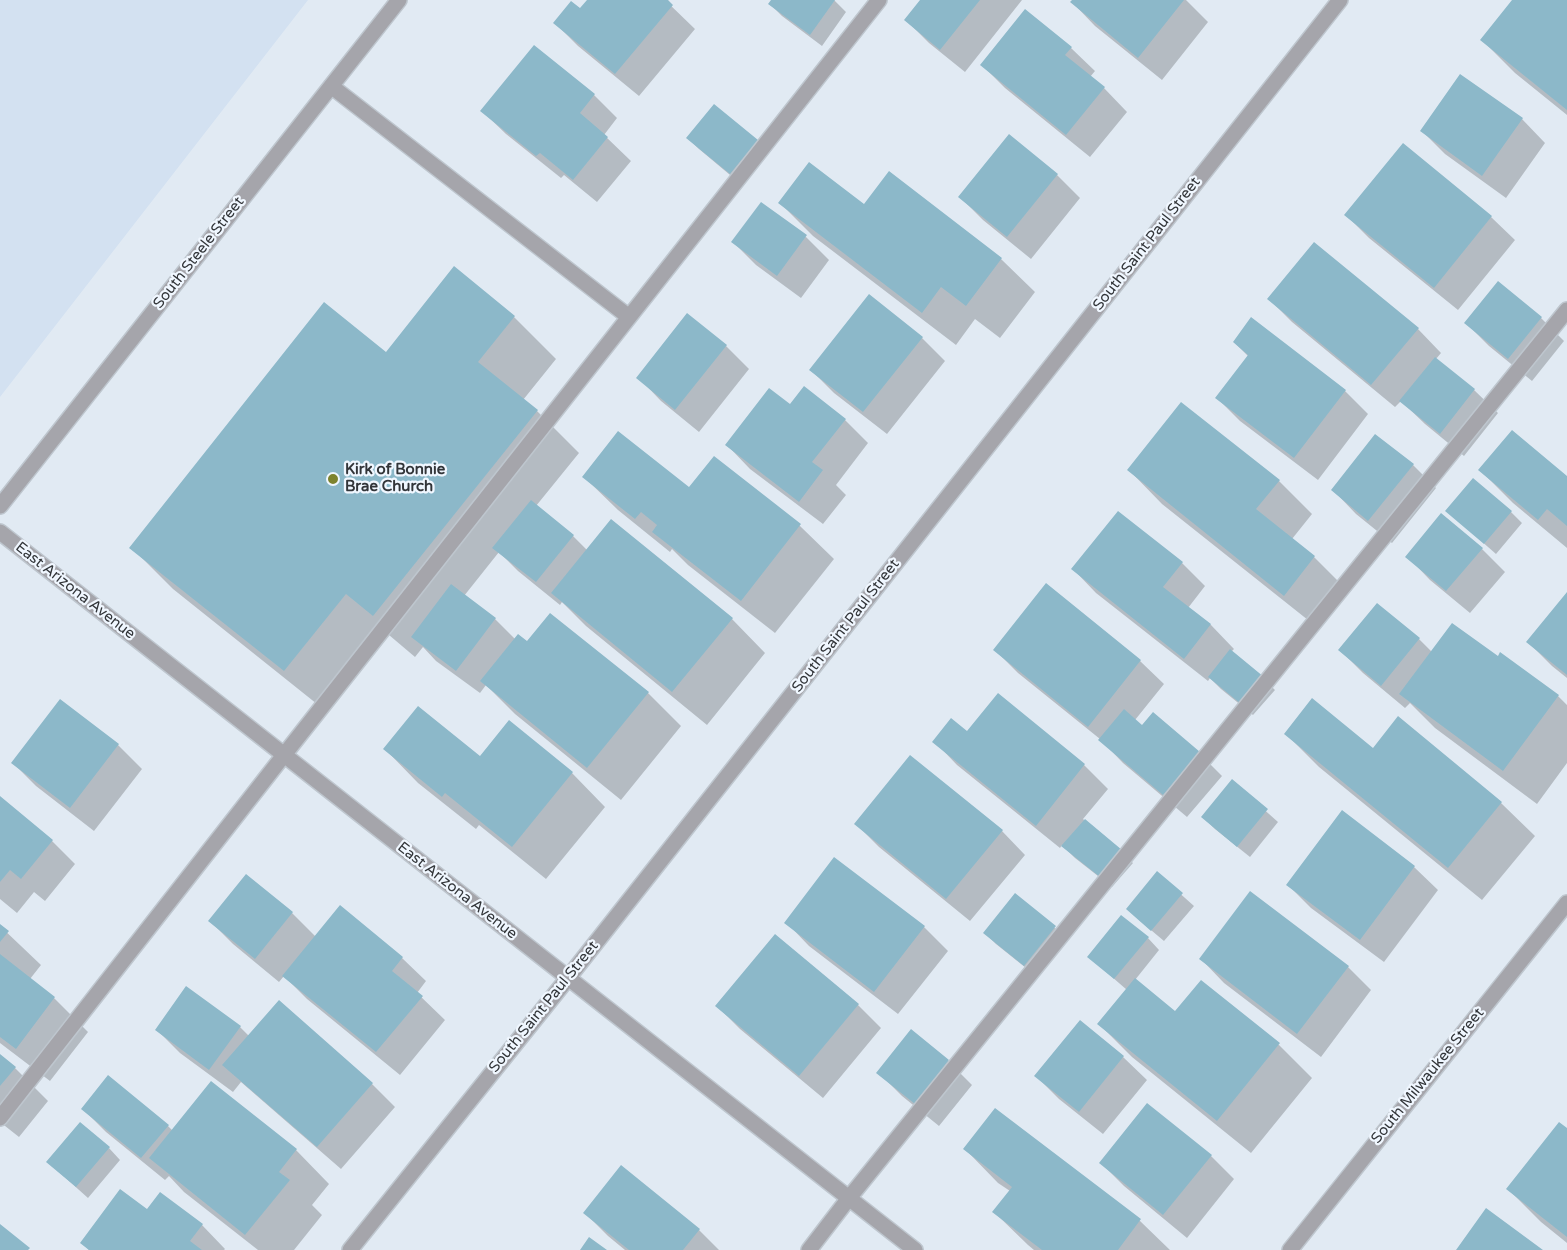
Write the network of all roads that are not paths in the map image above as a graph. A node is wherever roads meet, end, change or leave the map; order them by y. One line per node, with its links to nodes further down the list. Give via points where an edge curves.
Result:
1 (399, 0): 4 (street, South Steele Street)
2 (879, 0): 6 (street)
3 (1340, 0): 11 (street, South Saint Paul Street)
4 (331, 86): 6 (street); 7 (street, South Steele Street)
5 (1567, 310): 13 (street)
6 (629, 317): 9 (street)
7 (0, 507)
8 (0, 532): 9 (street, East Arizona Avenue)
9 (284, 755): 11 (street, East Arizona Avenue); 12 (street)
10 (1567, 903): 17 (street, South Milwaukee Street)
11 (568, 978): 13 (street, East Arizona Avenue); 14 (street, South Saint Paul Street)
12 (0, 1118)
13 (849, 1198): 15 (street); 16 (street, East Arizona Avenue)
14 (350, 1250)
15 (809, 1250)
16 (915, 1250)
17 (1290, 1250)

